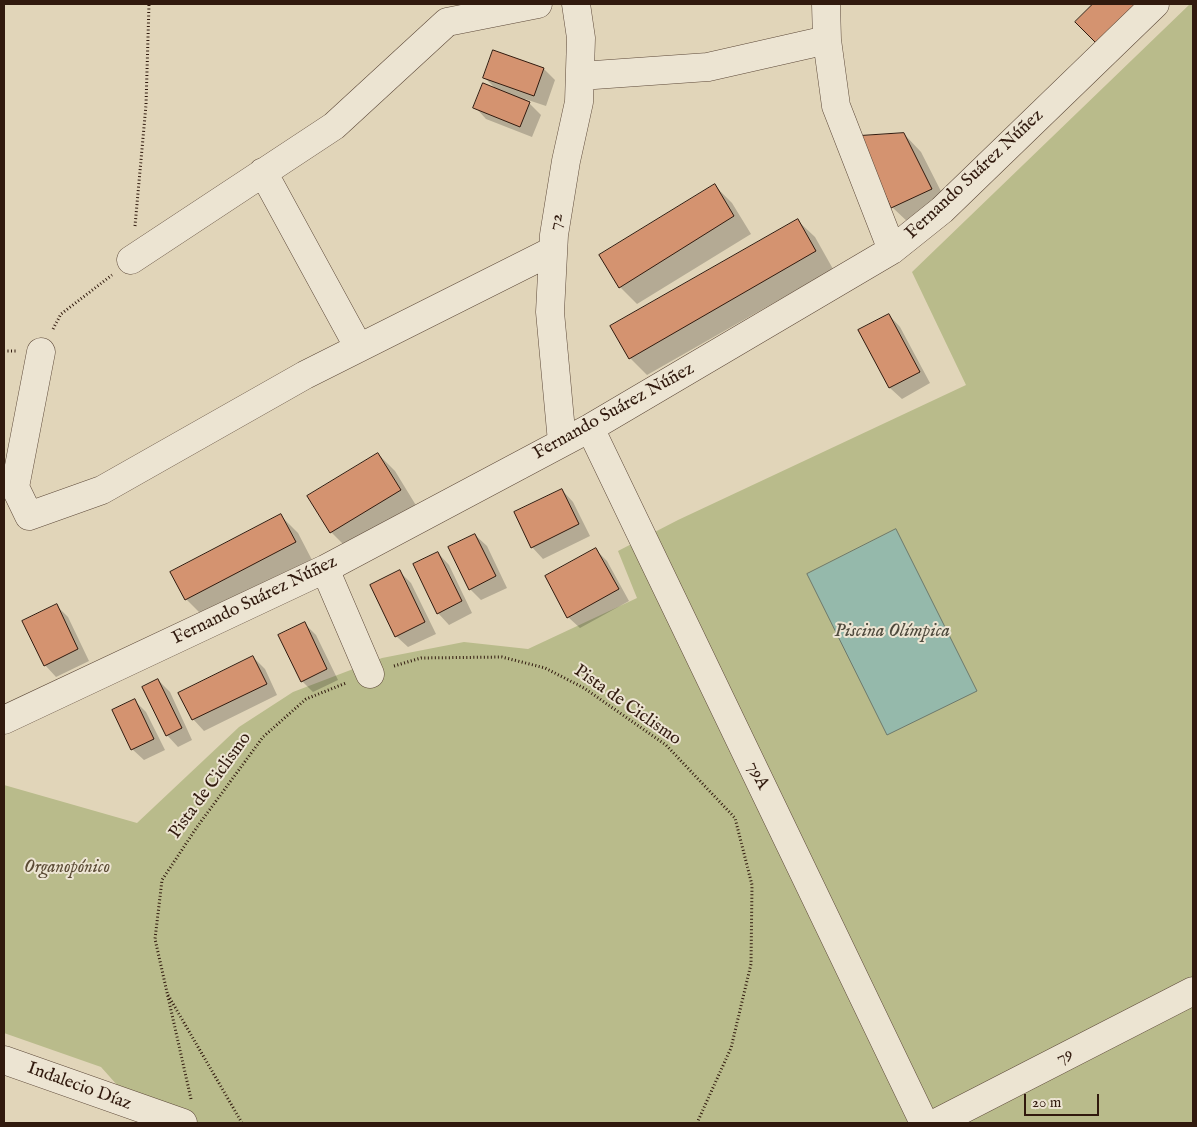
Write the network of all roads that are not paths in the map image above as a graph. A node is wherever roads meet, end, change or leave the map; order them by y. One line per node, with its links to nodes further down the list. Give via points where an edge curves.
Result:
1 (538, 4): 7 (street, via 448,22 334,126)
2 (576, 4): 6 (street, 72, via 581,38)
3 (826, 4): 5 (street)
4 (1155, 4): 8 (street, Fernando Suárez Núñez, via 942,210)
5 (827, 40): 6 (street, via 708,67); 8 (street, via 836,106)
6 (580, 76): 9 (street, 72, via 579,102)
7 (263, 172): 10 (street); 11 (street)
8 (892, 250): 13 (street, Fernando Suárez Núñez)
9 (552, 251): 11 (street); 14 (street, 72, via 550,312)
10 (132, 260)
11 (359, 348): 12 (street, via 102,490 28,516 15,487)
12 (41, 352)
13 (590, 428): 14 (street, Fernando Suárez Núñez); 21 (street, 79A)
14 (562, 442): 15 (street, Fernando Suárez Núñez)
15 (325, 569): 16 (street); 17 (street, Fernando Suárez Núñez)
16 (370, 674)
17 (4, 720)
18 (1193, 991): 22 (street, 79)
19 (4, 1060): 20 (street, Indalecio Díaz)
20 (188, 1114)
21 (924, 1123)
22 (936, 1123)

